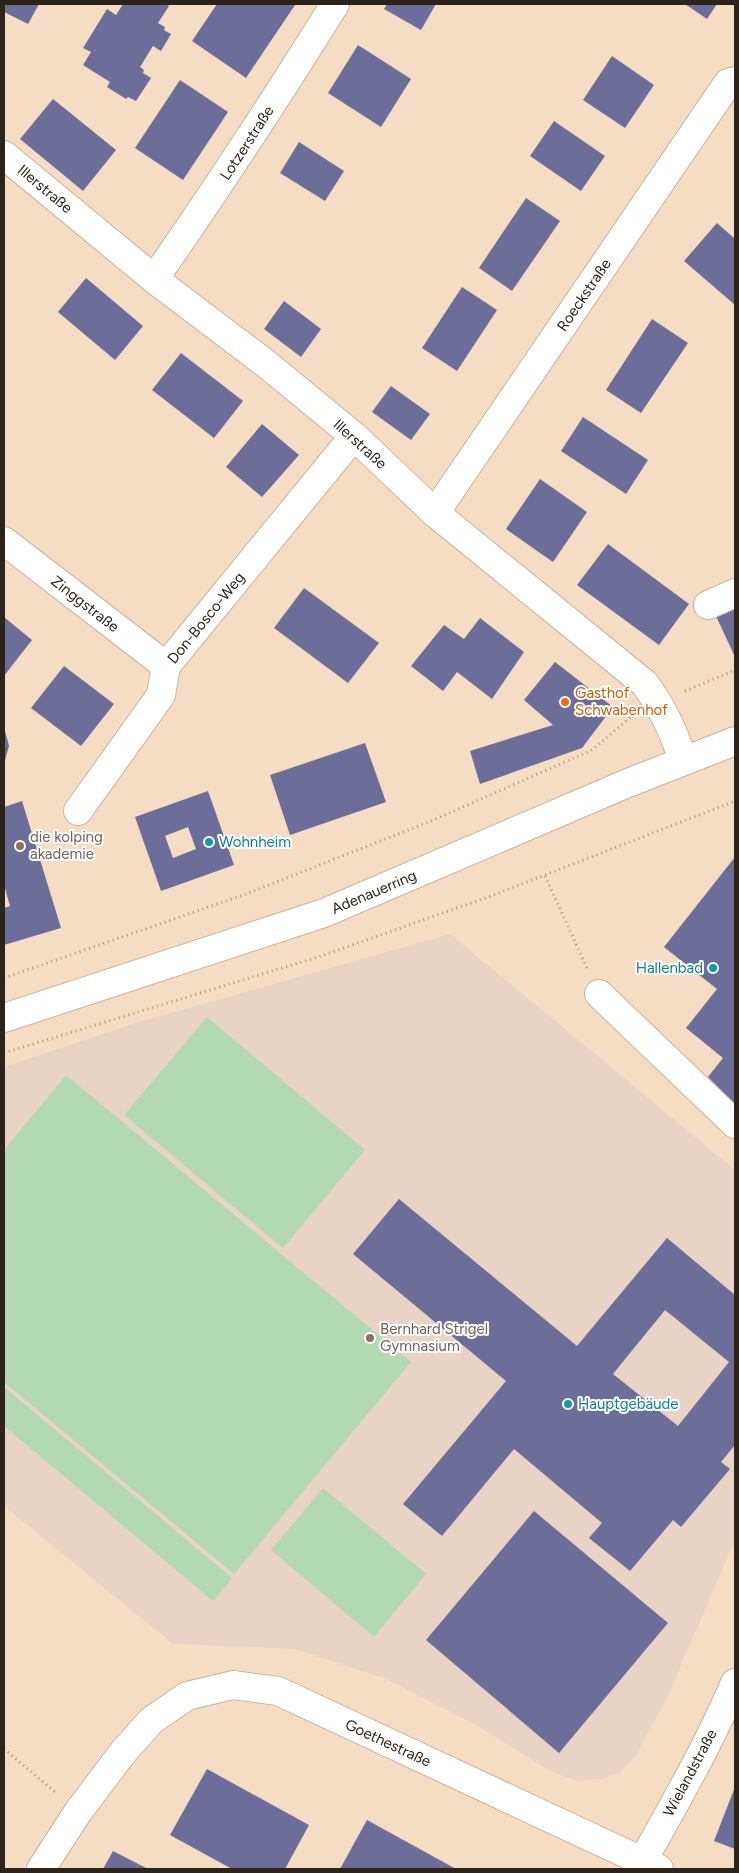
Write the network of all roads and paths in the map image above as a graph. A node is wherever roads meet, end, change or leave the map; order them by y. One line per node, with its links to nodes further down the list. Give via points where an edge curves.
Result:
1 (335, 4): 4 (street, Lotzerstraße, via 262,121)
2 (735, 81): 6 (street, Roeckstraße, via 728,84)
3 (4, 155): 4 (street, Illerstraße)
4 (154, 279): 5 (street, Illerstraße)
5 (354, 436): 6 (street, Illerstraße); 10 (street, Don-Bosco-Weg)
6 (436, 513): 12 (street, Illerstraße, via 644,683)
7 (4, 541): 10 (street, Zinggstraße)
8 (735, 593): 9 (street)
9 (708, 605)
10 (166, 666): 16 (street, Don-Bosco-Weg, via 161,695)
11 (735, 670): 12 (path)
12 (659, 702): 14 (street, Illerstraße); 18 (path, via 627,720 592,750 432,821 246,894)
13 (735, 741): 14 (street, Adenauerring)
14 (683, 760): 20 (street, Adenauerring, via 324,913)
15 (735, 801): 17 (path)
16 (78, 811)
17 (545, 876): 19 (path); 21 (path, via 318,957)
18 (4, 978)
19 (599, 994): 22 (street)
20 (4, 1018)
21 (4, 1053)
22 (735, 1124)
23 (735, 1683): 26 (street, Wielandstraße, via 676,1803)
24 (4, 1749): 25 (path)
25 (78, 1812): 26 (street, Goethestraße, via 152,1720 187,1696 232,1685 278,1691); 27 (street, Goethestraße)
26 (651, 1865)
27 (41, 1869)

